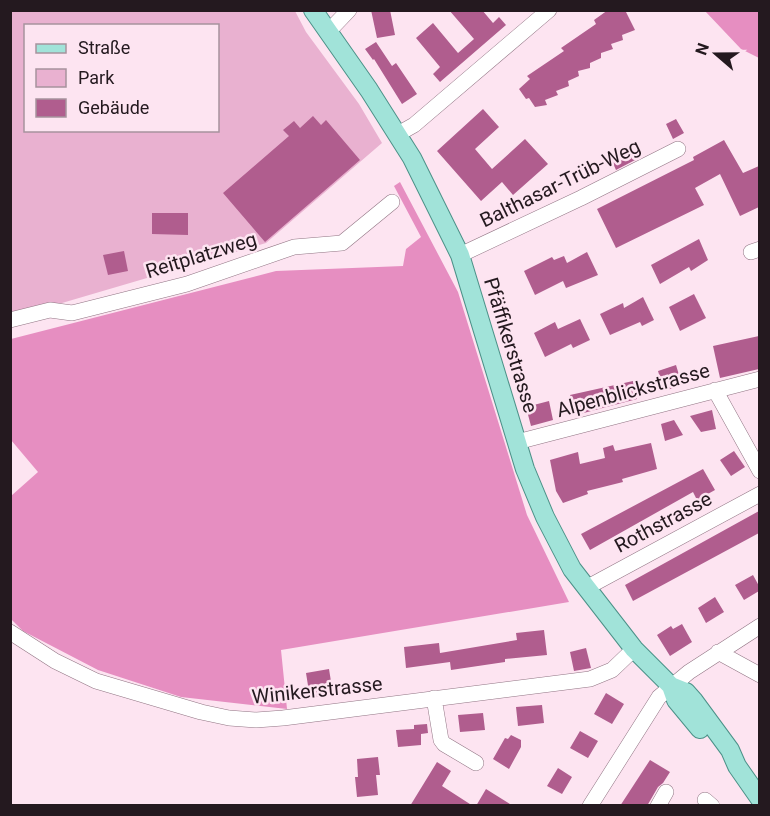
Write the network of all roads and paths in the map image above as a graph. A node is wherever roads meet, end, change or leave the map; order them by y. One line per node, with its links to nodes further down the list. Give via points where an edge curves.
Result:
1 (313, 10): 4 (main road, Pfäffikerstrasse)
2 (349, 10): 4 (street)
3 (549, 10): 5 (street, via 414,125)
4 (328, 32): 5 (main road, Pfäffikerstrasse)
5 (398, 134): 8 (main road, Pfäffikerstrasse)
6 (678, 149): 8 (street, Balthasar-Trüb-Weg)
7 (392, 202): 9 (street, Reitplatzweg, via 342,243 294,248 187,284 72,313 50,310)
8 (460, 255): 12 (main road, Pfäffikerstrasse)
9 (10, 320)
10 (759, 379): 11 (street, Alpenblickstrasse)
11 (715, 390): 12 (street, Alpenblickstrasse); 13 (street)
12 (517, 442): 15 (main road, Pfäffikerstrasse, via 535,496 572,569)
13 (759, 471)
14 (759, 494): 15 (street, Rothstrasse)
15 (586, 588): 18 (main road, Pfäffikerstrasse)
16 (759, 626): 19 (street)
17 (10, 632): 22 (street, Winikerstrasse, via 96,681 229,718 283,718)
18 (634, 649): 21 (main road, Pfäffikerstrasse); 22 (street, Winikerstrasse, via 612,670 590,679)
19 (718, 652): 20 (street); 21 (street)
20 (759, 675)
21 (671, 686): 25 (main road, Pfäffikerstrasse, via 690,696 730,750); 26 (street, via 658,697)
22 (434, 698): 23 (street, via 441,740)
23 (476, 763)
24 (666, 792): 27 (street)
25 (756, 801)
26 (590, 805)
27 (658, 806)

